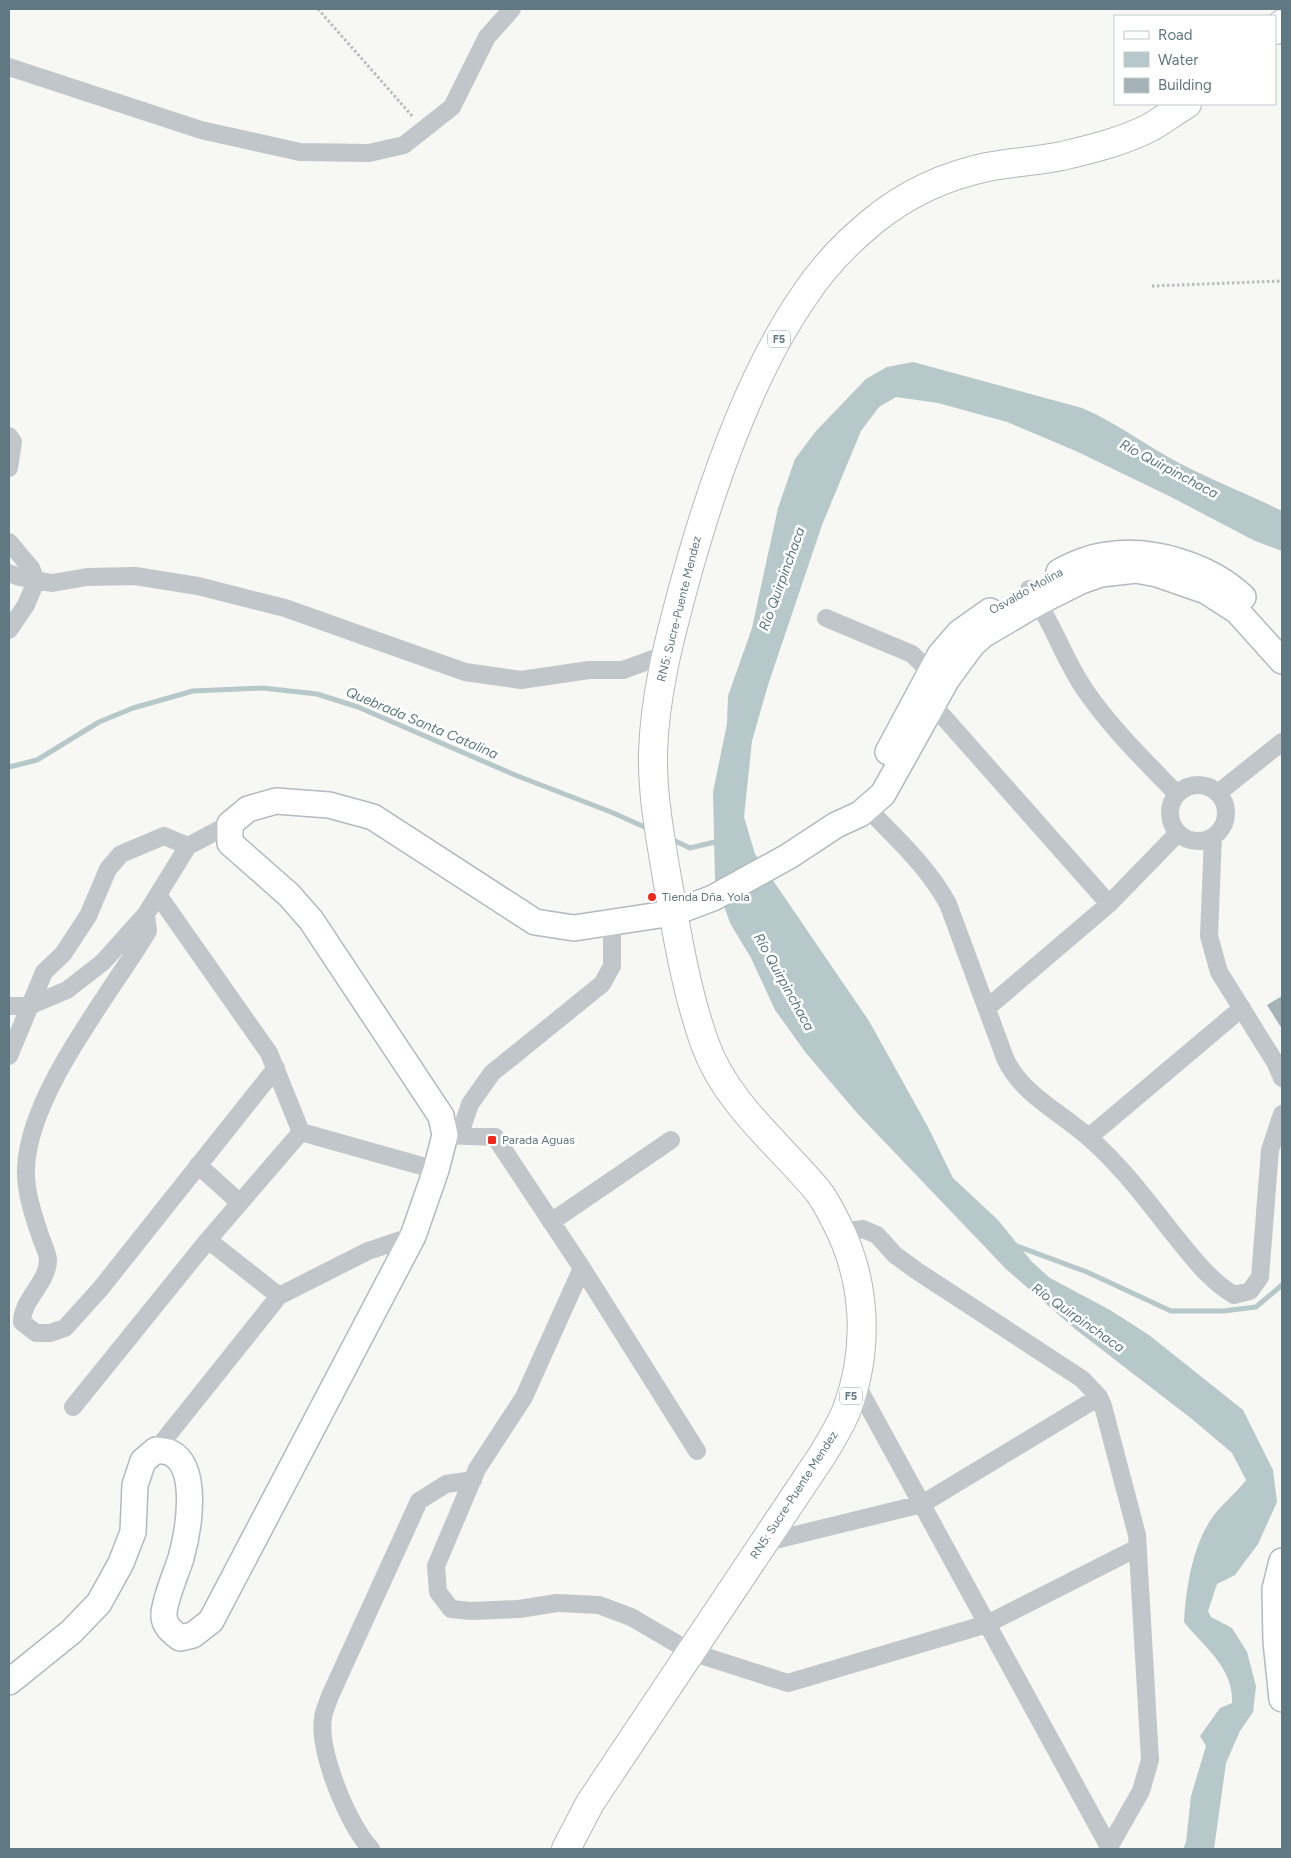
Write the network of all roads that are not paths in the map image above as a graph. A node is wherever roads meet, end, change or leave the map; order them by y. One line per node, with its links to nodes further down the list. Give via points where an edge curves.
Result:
1 (512, 9): 2 (street, via 487,36 452,107 404,145 369,153 300,152 201,130)
2 (9, 67)
3 (1185, 105): 12 (highway, RN5: Sucre-Puente Mendez / F5, via 1150,128 1114,142 1060,157 987,167 953,176 911,194 840,250 803,297 768,358 738,424 699,531)
4 (9, 436): 5 (street, via 13,442)
5 (9, 468)
6 (9, 542): 8 (street, via 31,568)
7 (9, 573): 8 (street)
8 (36, 580): 11 (street, via 26,605); 12 (street, via 52,584 86,577 135,576 198,586 285,608 465,672 520,680 589,670 623,670)
9 (1034, 595): 13 (street, Osvaldo Molina, via 1075,564 1106,555 1143,554 1181,563 1215,576 1236,591 1269,630); 14 (street, Osvaldo Molina, via 991,610 959,633 940,655); 18 (street, via 1084,689 1124,739)
10 (826, 618): 14 (street, via 912,654)
11 (9, 630)
12 (664, 655): 27 (highway, RN5: Sucre-Puente Mendez / F5, via 653,754 656,809)
13 (1282, 659)
14 (939, 676): 15 (street, Osvaldo Molina)
15 (924, 702): 19 (street, via 883,794); 21 (street, Osvaldo Molina, via 870,788); 26 (street)
16 (1282, 742): 17 (street)
17 (1218, 793): 18 (street, via 1202,785 1193,785); 23 (street, via 1227,808 1227,816 1220,832)
18 (1177, 794): 22 (street, via 1170,809 1170,818)
19 (868, 809): 21 (street); 32 (street, via 904,845 939,888)
20 (230, 824): 24 (street); 29 (street, via 248,809 276,801 329,805 373,817 535,922 574,928); 39 (street, via 230,843 311,920)
21 (836, 825): 27 (street, via 789,856 713,898)
22 (1178, 833): 23 (street, via 1195,841); 26 (street)
23 (1213, 837): 33 (street, via 1209,936 1219,972)
24 (188, 846): 25 (street); 31 (street, via 164,836 121,854 108,869 83,924 63,954 44,972)
25 (158, 895): 28 (street); 35 (street, via 269,1053)
26 (1109, 904): 32 (street)
27 (673, 913): 29 (street); 46 (highway, RN5: Sucre-Puente Mendez / F5, via 695,1014 720,1076 742,1107 822,1195)
28 (146, 914): 31 (street, via 103,962 67,990); 42 (street, via 148,931 57,1073 29,1146 26,1169 30,1207 48,1260 43,1278 22,1312 22,1322 36,1333 66,1328)
29 (612, 922): 39 (street, via 612,966 602,984 492,1073)
30 (9, 1006): 31 (street)
31 (29, 1006): 34 (street)
32 (987, 1008): 40 (street, via 1016,1079)
33 (1242, 1008): 36 (street, via 1276,1062); 40 (street)
34 (9, 1056)
35 (276, 1068): 38 (street); 42 (street)
36 (1282, 1078)
37 (1282, 1114): 40 (street, via 1270,1150 1260,1277 1250,1291 1234,1295 1218,1286 1204,1272 1136,1188)
38 (301, 1132): 43 (street); 44 (street)
39 (453, 1135): 43 (street); 45 (street, via 495,1137)
40 (1089, 1137)
41 (671, 1140): 45 (street)
42 (198, 1165): 44 (street)
43 (436, 1170): 47 (street)
44 (240, 1203): 48 (street)
45 (551, 1222): 49 (street)
46 (842, 1232): 51 (highway, RN5: Sucre-Puente Mendez / F5, via 858,1280 862,1313); 52 (street, via 863,1229 878,1235 895,1255 1082,1379)
47 (413, 1236): 50 (street, via 368,1251); 54 (street, via 211,1621 193,1635 180,1638 168,1628 164,1614 182,1555 190,1513 188,1477 179,1459 171,1452)
48 (208, 1240): 50 (street); 53 (street)
49 (582, 1268): 55 (street); 56 (street, via 524,1397)
50 (279, 1296): 54 (street)
51 (855, 1382): 57 (street); 58 (highway, RN5: Sucre-Puente Mendez / F5, via 846,1412 823,1454)
52 (1099, 1397): 57 (street); 59 (street)
53 (73, 1407)
54 (156, 1450): 63 (street, via 143,1461 135,1485 133,1532 122,1563 99,1602 71,1632)
55 (697, 1452)
56 (473, 1480): 62 (street, via 436,1566 438,1592 451,1609 519,1609 558,1603 599,1606 631,1617); 66 (street, via 446,1484 419,1501 323,1718 324,1751 346,1808)
57 (922, 1504): 58 (street); 61 (street)
58 (764, 1543): 62 (highway, RN5: Sucre-Puente Mendez / F5)
59 (1137, 1548): 61 (street); 65 (street, via 1150,1760 1141,1791)
60 (1282, 1561): 64 (street, via 1275,1589)
61 (987, 1624): 62 (street, via 788,1683); 65 (street)
62 (691, 1652): 67 (highway, RN5: Sucre-Puente Mendez / F5, via 590,1803)
63 (9, 1682)
64 (1282, 1699)
65 (1108, 1848)
66 (371, 1849)
67 (566, 1849)

